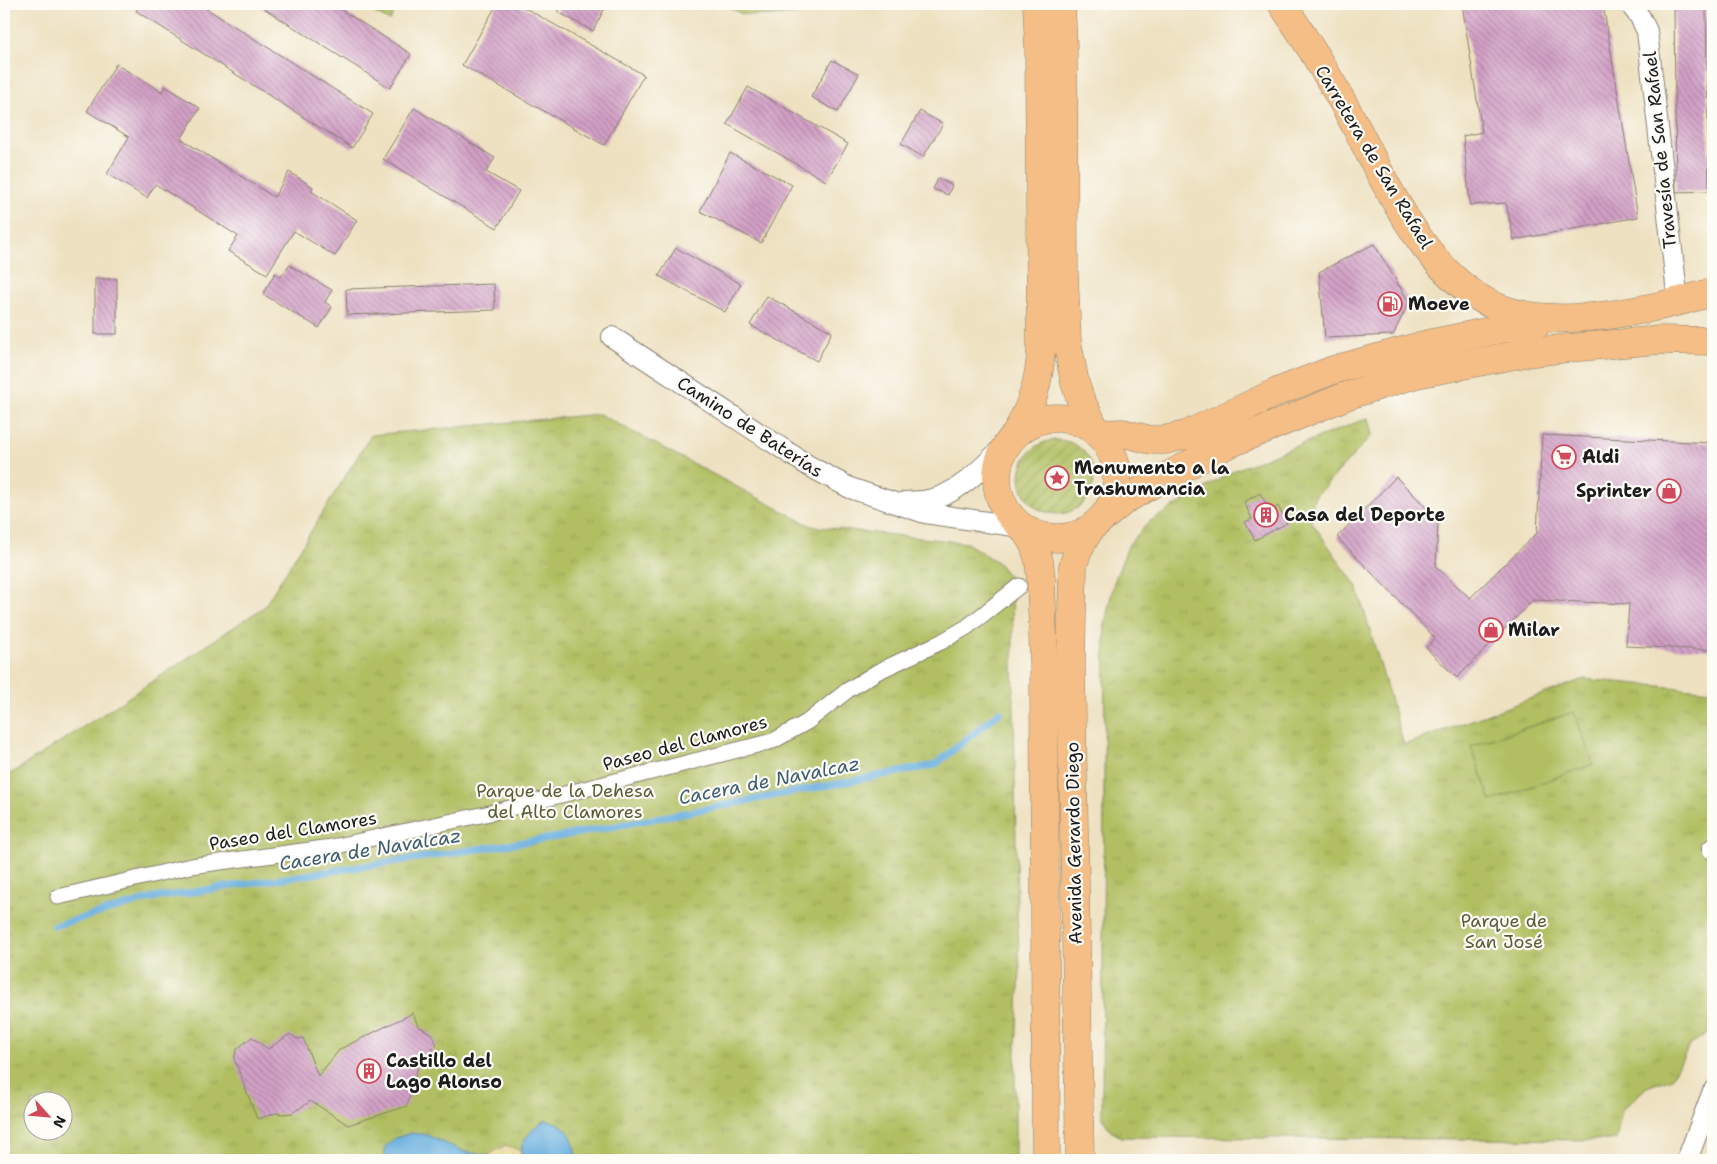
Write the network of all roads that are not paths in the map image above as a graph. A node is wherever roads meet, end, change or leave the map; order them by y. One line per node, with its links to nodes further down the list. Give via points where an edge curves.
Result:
1 (1037, 4): 13 (main road, via 1040,48 1040,360 1035,393)
2 (1061, 4): 12 (main road, via 1067,341 1081,401)
3 (1282, 4): 6 (main road, Carretera de San Rafael)
4 (1288, 4): 6 (street)
5 (1630, 4): 8 (street, Travesía de San Rafael, via 1647,31)
6 (1300, 33): 9 (main road, Carretera de San Rafael, via 1414,230 1449,274 1474,294 1506,310 1539,317)
7 (1713, 292): 8 (main road, Carretera de San Rafael)
8 (1678, 302): 9 (main road, Carretera de San Rafael)
9 (1588, 317): 12 (main road, via 1428,344 1333,370 1176,438 1151,440 1123,433)
10 (612, 337): 14 (street, Camino de Baterías, via 828,478)
11 (1713, 341): 15 (main road, via 1659,340 1568,348 1417,374 1346,396 1226,445 1125,500)
12 (1098, 434): 13 (main road, via 1080,422 1058,418 1037,421); 15 (main road, via 1113,456 1117,478 1106,514)
13 (1013, 437): 14 (street, Camino de Baterías, via 950,492 928,500); 16 (main road, via 999,461 996,484 1002,505)
14 (895, 502): 16 (street, Camino de Baterías, via 925,512)
15 (1094, 525): 16 (main road, via 1075,536 1058,539 1041,537); 21 (main road, Avenida Gerardo Diego, via 1078,550 1073,566 1071,664)
16 (1023, 529): 20 (main road, Avenida Gerardo Diego, via 1034,545 1038,561 1044,654)
17 (1019, 586): 18 (street, Paseo del Clamores, via 967,627 877,672 807,722 773,741 490,813 332,847 191,866)
18 (58, 897)
19 (1713, 1091): 22 (street)
20 (1046, 1160)
21 (1080, 1160)
22 (1687, 1160)

